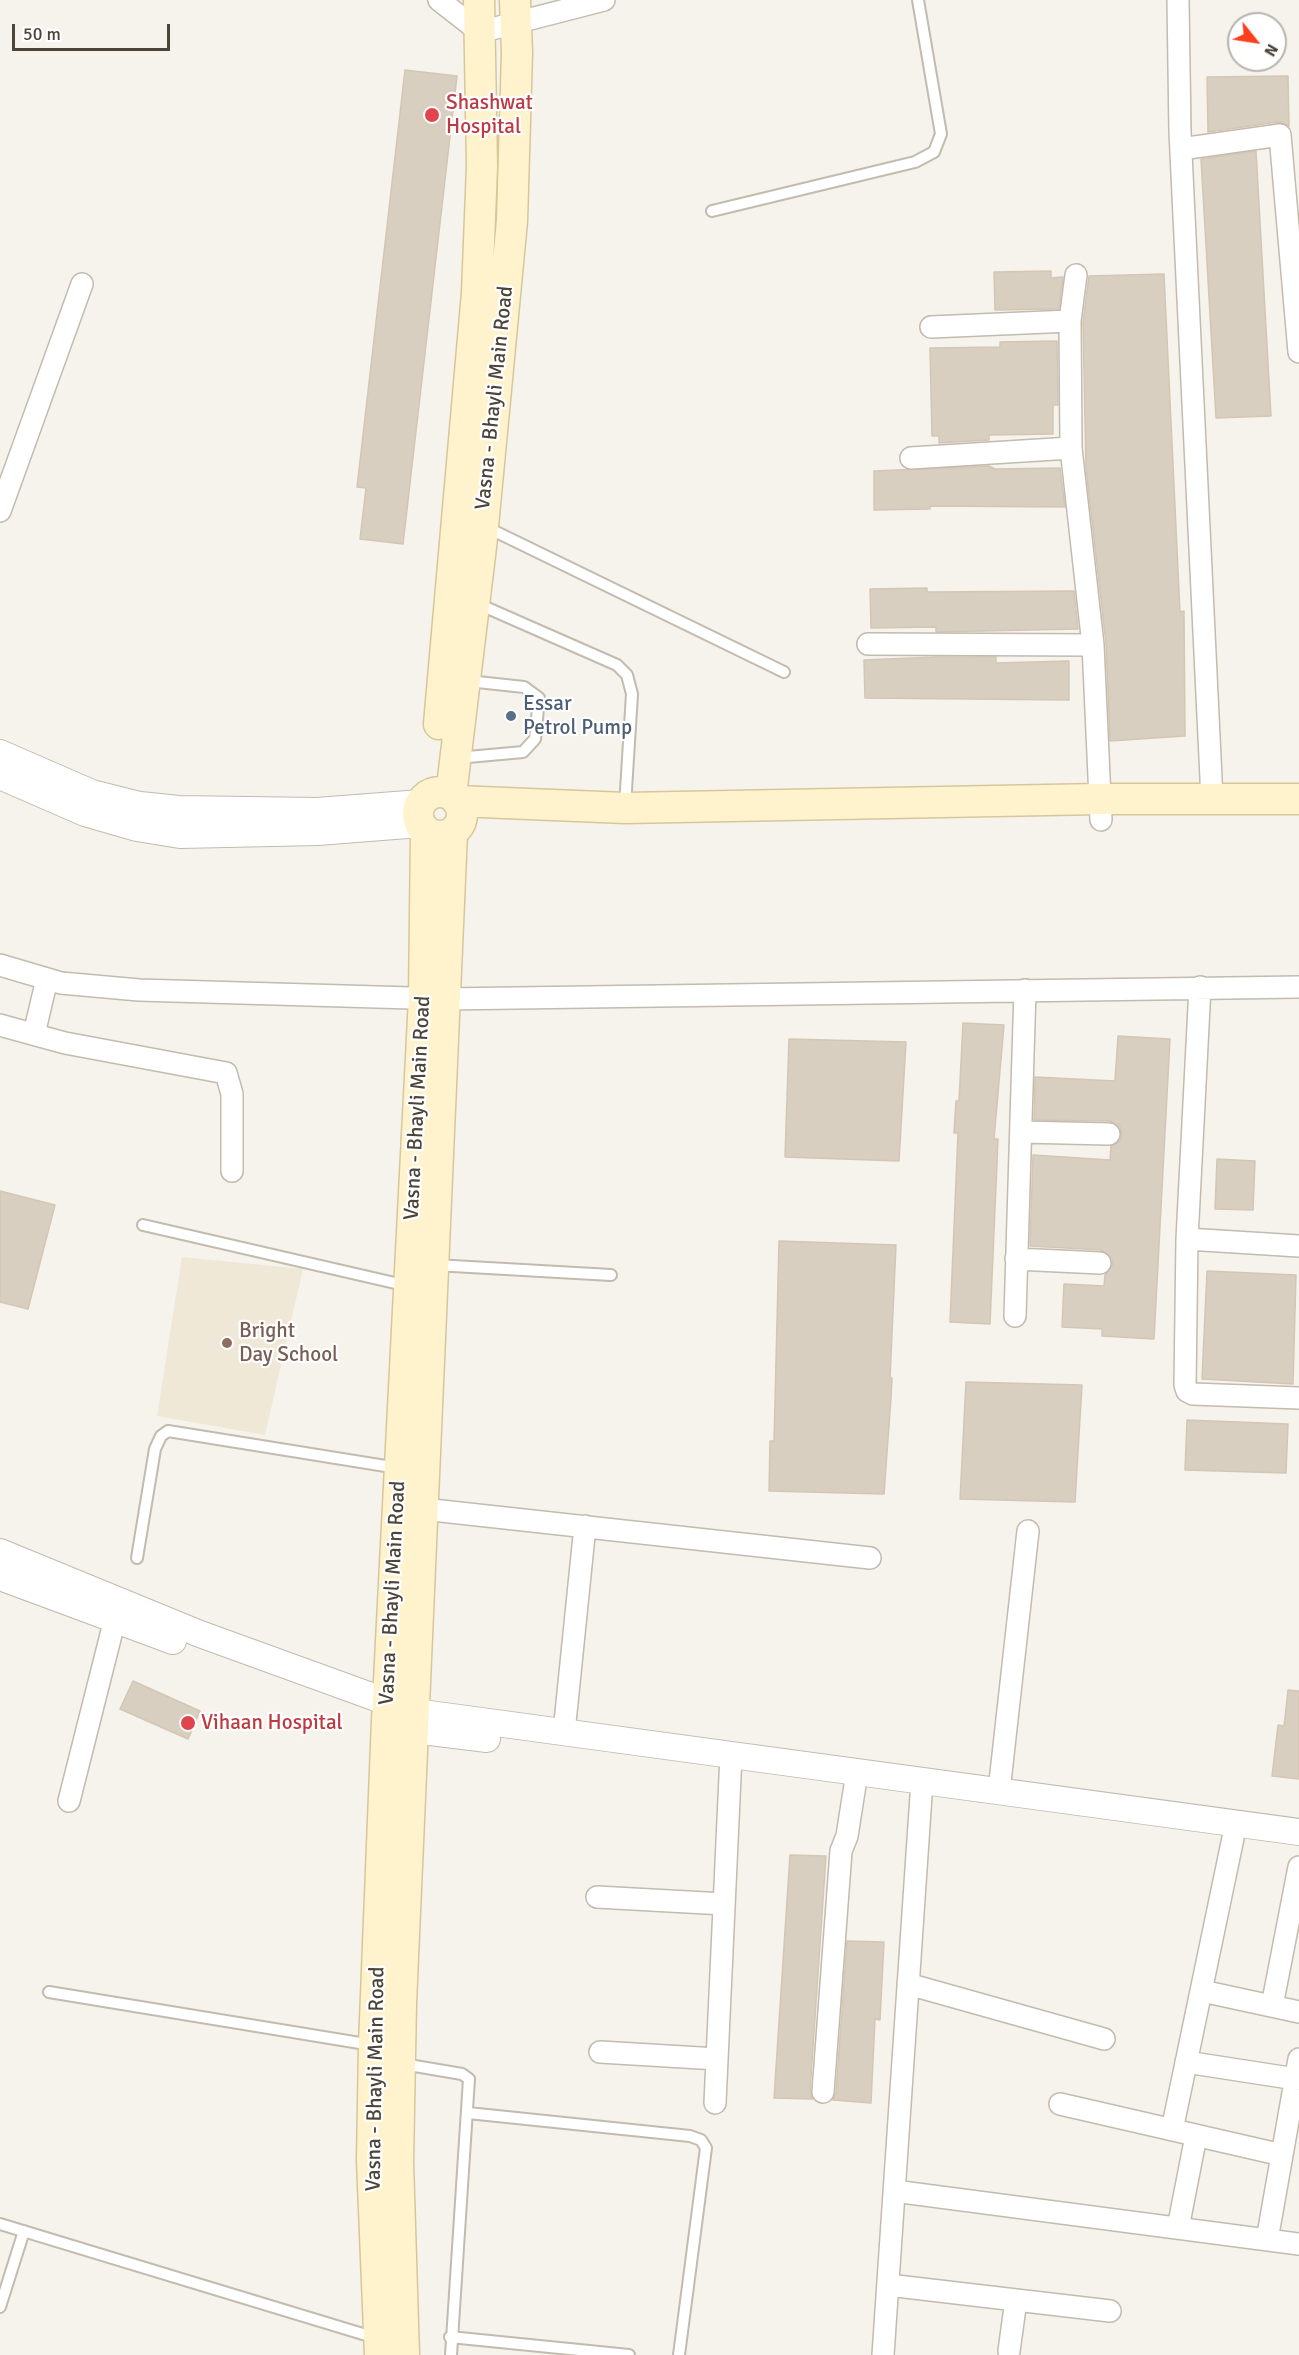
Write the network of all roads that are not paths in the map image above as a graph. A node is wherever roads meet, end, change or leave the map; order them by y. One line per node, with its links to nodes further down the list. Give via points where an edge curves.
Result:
1 (439, 0): 7 (street)
2 (479, 0): 7 (main road, Vasna - Bhayli Main Road)
3 (604, 0): 6 (street)
4 (918, 0): 10 (lane, via 940,134 934,152 915,162)
5 (1178, 0): 9 (street)
6 (515, 12): 7 (street); 19 (main road, Vasna - Bhayli Main Road, via 512,221)
7 (480, 32): 32 (main road, Vasna - Bhayli Main Road, via 482,166 477,293)
8 (1289, 134): 9 (street); 15 (street)
9 (1181, 149): 28 (street)
10 (712, 211)
11 (1076, 274): 13 (street)
12 (82, 284): 18 (street)
13 (1071, 321): 14 (street); 16 (street)
14 (931, 327)
15 (1299, 352)
16 (1071, 448): 17 (street); 22 (street)
17 (911, 458)
18 (0, 511)
19 (483, 526): 20 (main road, Vasna - Bhayli Main Road); 23 (lane)
20 (473, 602): 24 (main road, Vasna - Bhayli Main Road); 30 (lane, via 617,665 627,675 632,694)
21 (868, 644): 22 (street)
22 (1093, 645): 31 (street)
23 (784, 672)
24 (464, 680): 26 (main road, Vasna - Bhayli Main Road); 26 (lane, via 524,687 539,698 535,739 522,752)
25 (0, 753): 32 (street, via 92,793 140,805)
26 (455, 758): 32 (main road, Vasna - Bhayli Main Road)
27 (0, 776): 32 (street, via 85,813 180,835 318,832)
28 (1212, 799): 29 (main road); 31 (main road)
29 (1299, 799)
30 (625, 808): 31 (main road); 32 (main road)
31 (1101, 809): 32 (main road); 33 (main road)
32 (440, 813): 39 (main road, Vasna - Bhayli Main Road)
33 (1299, 819)
34 (0, 965): 35 (street)
35 (47, 979): 39 (street, via 139,990); 41 (street)
36 (1200, 987): 37 (street); 38 (street); 46 (street)
37 (1299, 987)
38 (1025, 990): 39 (street); 42 (street)
39 (434, 998): 50 (main road, Vasna - Bhayli Main Road); 52 (main road, Vasna - Bhayli Main Road)
40 (0, 1025): 41 (street)
41 (34, 1034): 44 (street, via 226,1073 232,1095)
42 (1021, 1132): 43 (street); 48 (street)
43 (1109, 1134)
44 (232, 1171)
45 (143, 1225): 52 (lane)
46 (1186, 1239): 47 (street); 54 (street, via 1187,1391)
47 (1299, 1246)
48 (1016, 1259): 49 (street); 53 (street)
49 (1100, 1263)
50 (433, 1265): 51 (lane); 56 (main road, Vasna - Bhayli Main Road)
51 (611, 1275)
52 (409, 1286): 55 (main road, Vasna - Bhayli Main Road)
53 (1015, 1316)
54 (1299, 1398)
55 (400, 1468): 60 (lane, via 168,1431 155,1449); 64 (main road, Vasna - Bhayli Main Road)
56 (423, 1509): 57 (street); 64 (main road, Vasna - Bhayli Main Road)
57 (585, 1526): 61 (street); 65 (street)
58 (1028, 1531): 69 (street)
59 (0, 1552): 63 (street)
60 (137, 1558)
61 (870, 1558)
62 (0, 1577): 63 (street)
63 (117, 1610): 64 (street); 70 (street)
64 (401, 1716): 65 (street); 66 (street); 83 (main road, Vasna - Bhayli Main Road); 87 (main road, Vasna - Bhayli Main Road)
65 (564, 1732): 66 (street)
66 (731, 1762): 67 (street); 68 (street); 76 (street)
67 (849, 1784): 68 (street); 89 (street)
68 (922, 1787): 69 (street); 72 (street); 77 (street)
69 (999, 1791): 71 (street)
70 (69, 1801)
71 (1299, 1832)
72 (1233, 1838): 73 (street); 78 (street)
73 (1299, 1848)
74 (1299, 1867): 80 (street)
75 (597, 1898): 76 (street)
76 (724, 1904): 85 (street)
77 (908, 1984): 82 (street); 96 (street)
78 (1202, 1991): 80 (street); 86 (street)
79 (49, 1992): 83 (lane)
80 (1272, 2006): 81 (street)
81 (1299, 2012)
82 (1104, 2039)
83 (374, 2045): 107 (main road, Vasna - Bhayli Main Road, via 372,2161)
84 (600, 2052): 85 (street)
85 (717, 2059): 90 (street)
86 (1186, 2062): 88 (street); 93 (street)
87 (399, 2064): 92 (lane, via 462,2074 469,2079); 109 (main road, Vasna - Bhayli Main Road)
88 (1297, 2069): 95 (street)
89 (823, 2092)
90 (716, 2103)
91 (1059, 2104): 93 (street)
92 (468, 2113): 106 (lane); 112 (lane, via 701,2140 706,2148)
93 (1172, 2130): 94 (street)
94 (1196, 2136): 95 (street); 98 (street)
95 (1282, 2156): 100 (street)
96 (894, 2191): 98 (street); 102 (street)
97 (0, 2224): 99 (lane)
98 (1178, 2228): 100 (street)
99 (24, 2231): 104 (lane); 107 (lane)
100 (1267, 2240): 101 (street)
101 (1299, 2244)
102 (888, 2285): 103 (street); 113 (street)
103 (1016, 2300): 105 (street); 108 (street)
104 (0, 2307)
105 (1110, 2311)
106 (450, 2337): 110 (lane); 111 (lane)
107 (379, 2347)
108 (1009, 2351)
109 (404, 2355)
110 (451, 2355)
111 (629, 2355)
112 (679, 2355)
113 (883, 2355)

